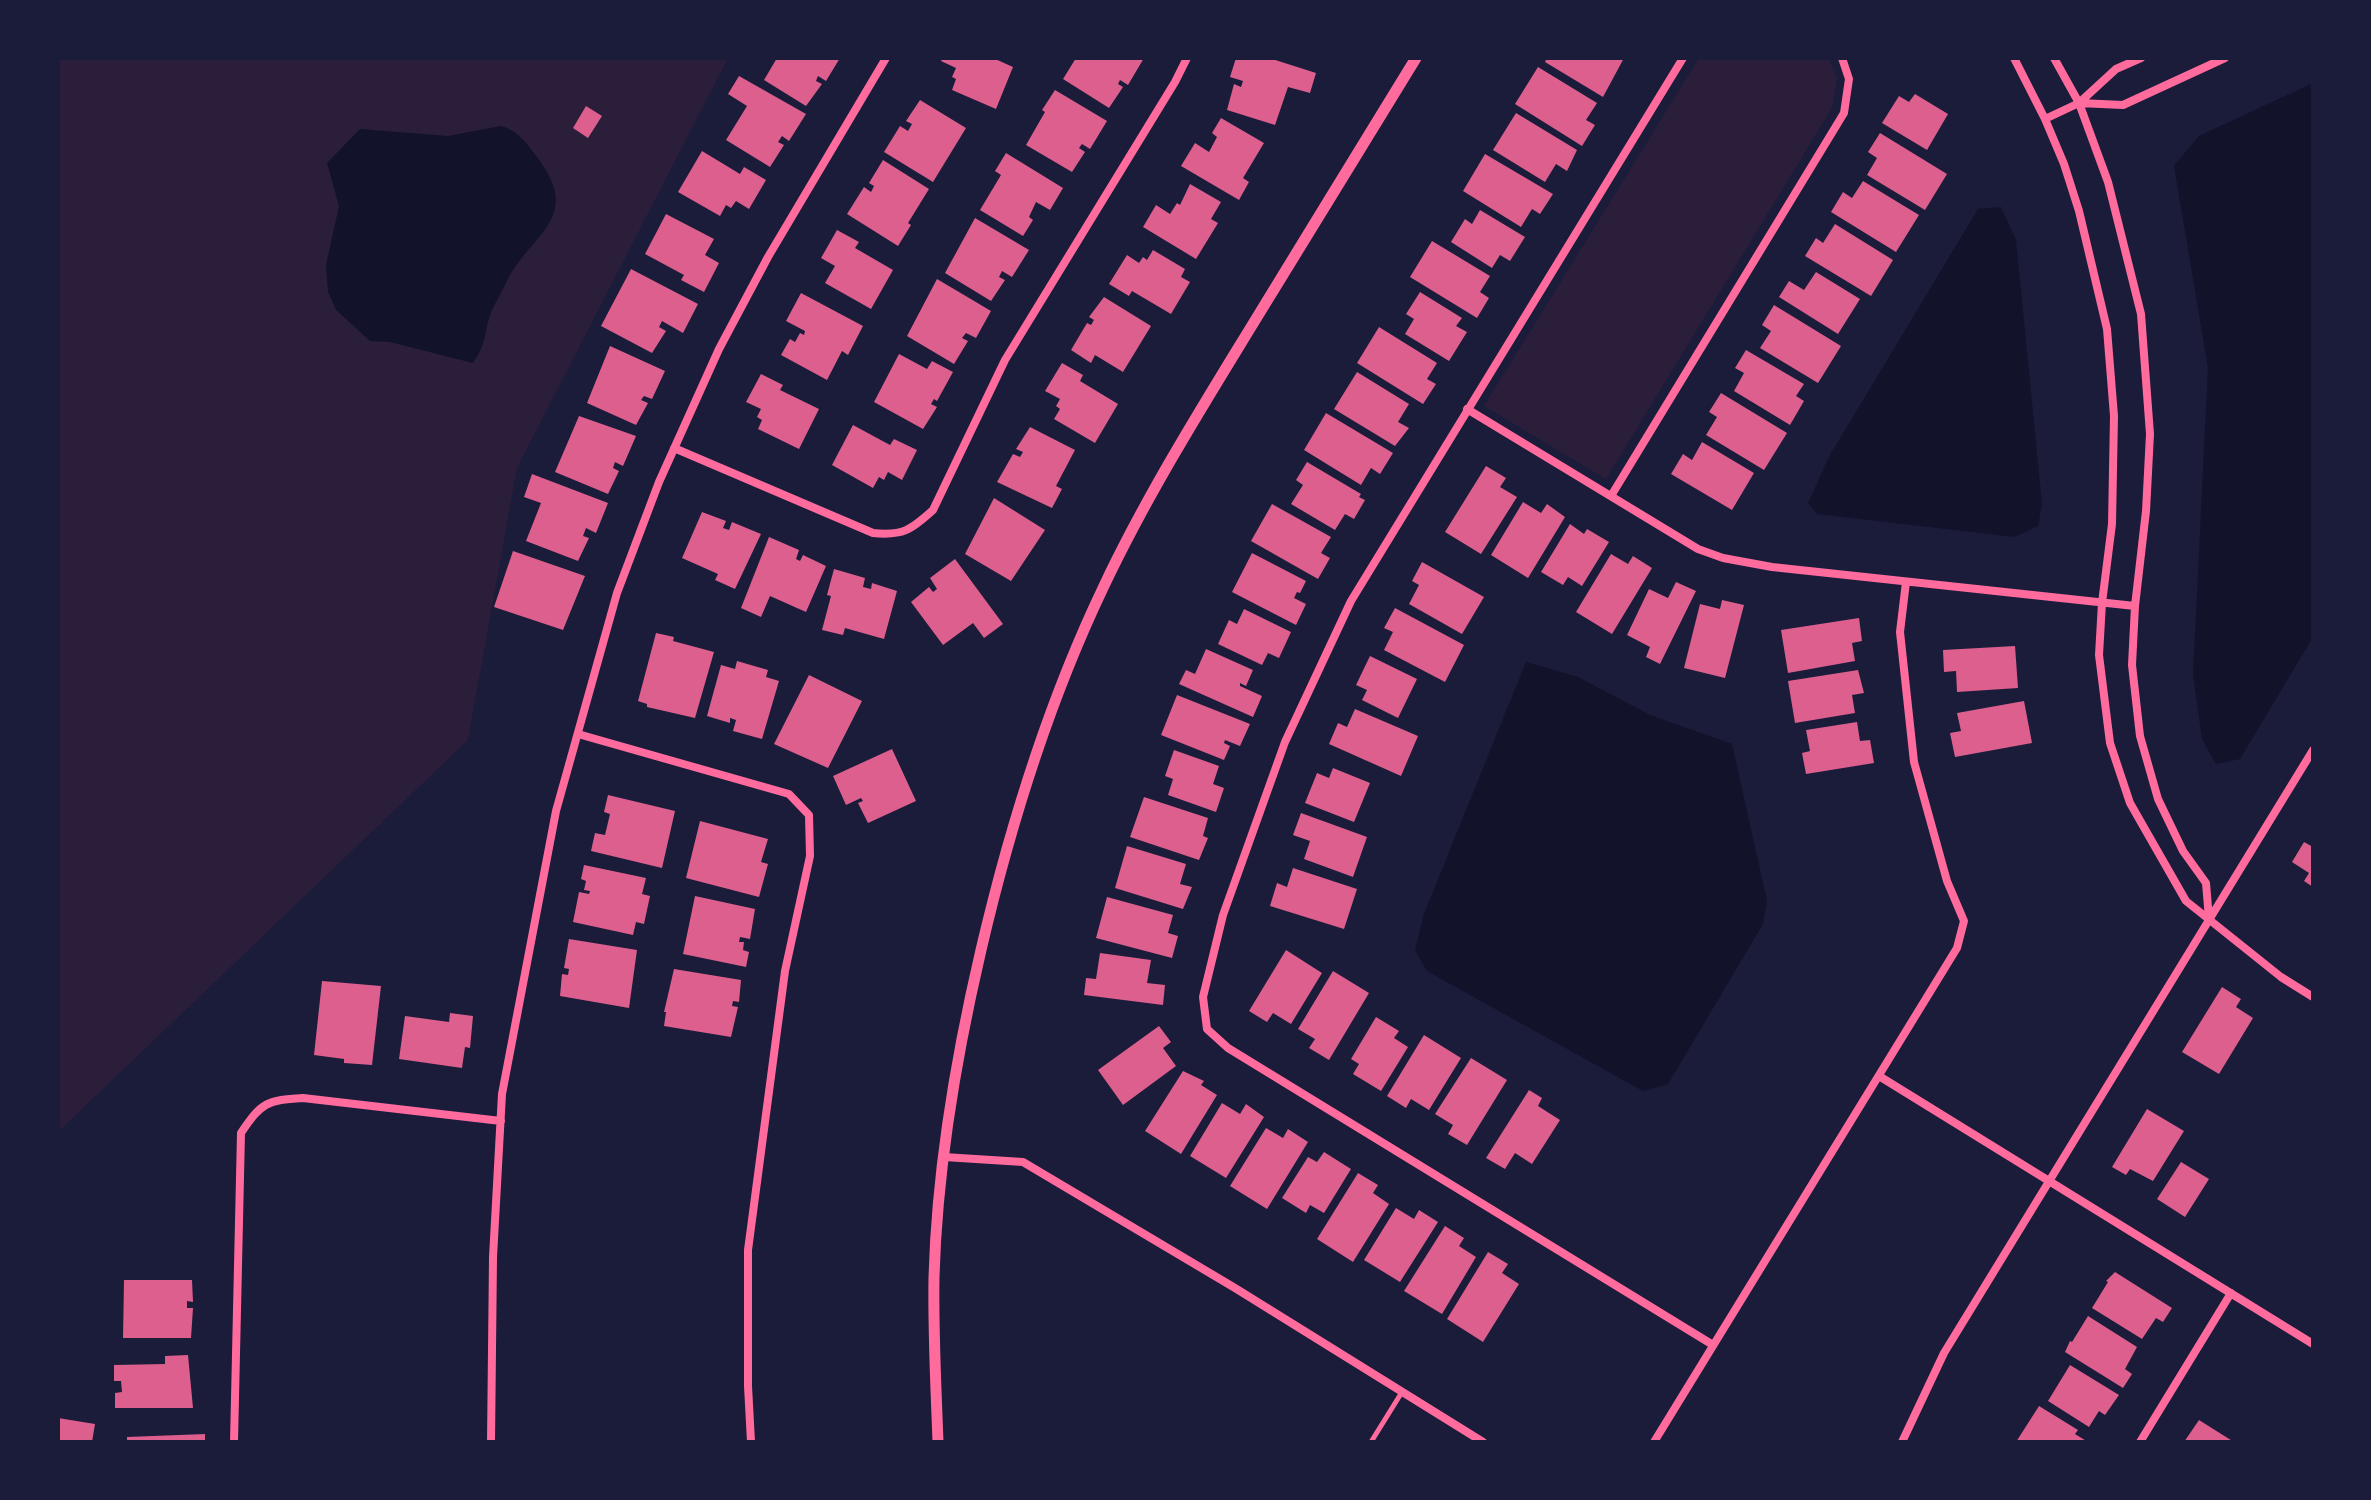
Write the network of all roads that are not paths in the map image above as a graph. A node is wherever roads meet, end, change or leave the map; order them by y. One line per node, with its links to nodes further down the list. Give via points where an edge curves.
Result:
1 (886, 58): 13 (street, via 768,257)
2 (1187, 58): 13 (street, via 1005,360 933,510 915,526 897,535 873,533)
3 (1416, 58): 24 (street, via 1195,419 1102,591 1042,739 1010,837 966,1016)
4 (1683, 58): 12 (street)
5 (1842, 58): 14 (street, via 1849,79 1844,113)
6 (2014, 58): 11 (street)
7 (2054, 58): 10 (street)
8 (2141, 58): 10 (street, via 2116,69)
9 (2225, 58): 10 (street, via 2123,105)
10 (2079, 103): 11 (street); 17 (street, via 2108,182 2141,314 2150,434)
11 (2045, 119): 16 (street, via 2079,211 2107,329 2114,416 2112,524)
12 (1467, 409): 14 (street); 28 (street, via 1351,601 1285,742 1223,915 1203,997 1207,1029 1228,1048)
13 (674, 448): 18 (street, via 617,593)
14 (1611, 496): 15 (street, via 1698,549 1723,558)
15 (1906, 582): 16 (street); 22 (street, via 1900,632 1914,762 1947,881 1964,921 1957,948)
16 (2102, 603): 17 (street); 20 (street, via 2099,655 2106,714 2125,788 2186,901)
17 (2135, 606): 20 (street, via 2132,665 2140,736 2158,799 2183,851 2206,883)
18 (578, 734): 23 (street, via 556,811); 32 (street, via 789,794 809,815 810,856 785,971 748,1250)
19 (2313, 750): 20 (street)
20 (2209, 919): 21 (street); 25 (street)
21 (2313, 997)
22 (1879, 1076): 25 (street); 28 (street)
23 (501, 1121): 30 (street, via 303,1098 272,1100 254,1115 241,1133); 31 (street)
24 (944, 1157): 29 (street, via 1023,1162); 33 (street, via 934,1276)
25 (2049, 1180): 26 (street); 37 (street, via 1944,1353)
26 (2231, 1293): 27 (street); 38 (street)
27 (2313, 1344)
28 (1713, 1345): 36 (street)
29 (1402, 1392): 34 (lane); 35 (street)
30 (234, 1442)
31 (491, 1442)
32 (751, 1442)
33 (938, 1442)
34 (1371, 1442)
35 (1483, 1442)
36 (1654, 1442)
37 (1902, 1442)
38 (2140, 1442)

